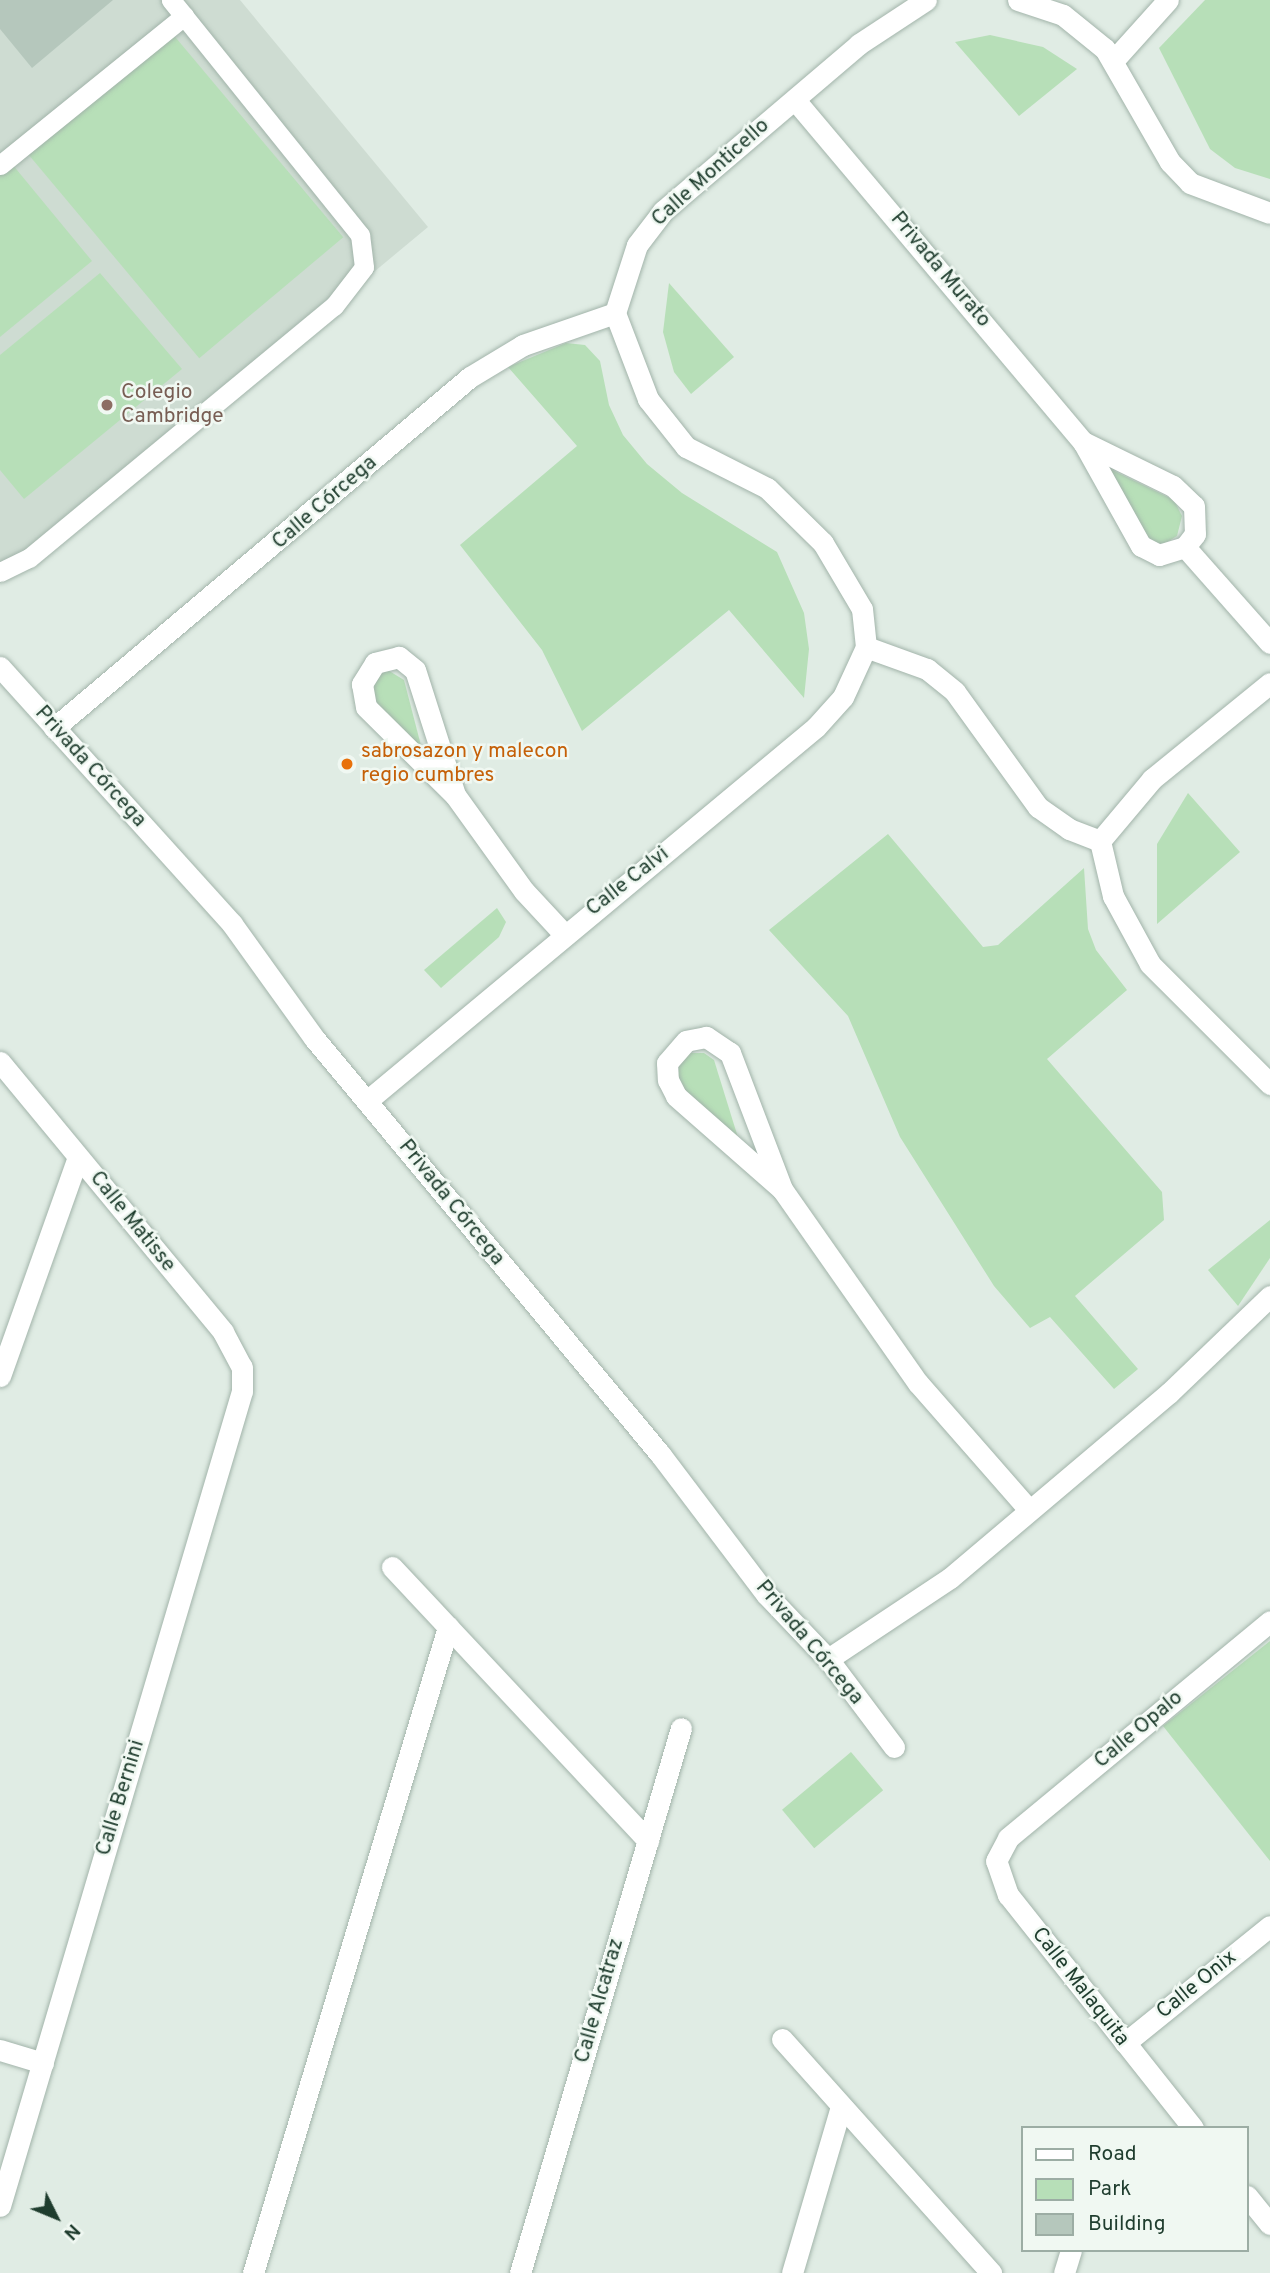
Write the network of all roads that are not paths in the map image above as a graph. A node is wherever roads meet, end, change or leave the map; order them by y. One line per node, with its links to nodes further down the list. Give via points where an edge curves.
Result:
1 (171, 0): 5 (lane)
2 (926, 0): 7 (street, Calle Monticello, via 859,44)
3 (1018, 0): 6 (street, via 1063,15)
4 (1168, 0): 6 (street)
5 (184, 16): 8 (lane); 13 (lane, via 360,235 364,267 334,306 29,558)
6 (1113, 61): 9 (street, via 1170,162 1190,183)
7 (795, 100): 10 (street, Calle Monticello, via 663,211 637,245); 11 (street, Privada Murato)
8 (0, 165)
9 (1270, 213)
10 (615, 313): 15 (street, via 648,399 686,447 767,488 823,543 862,609); 18 (street, Calle Córcega, via 523,345 470,377)
11 (1083, 442): 12 (street, Privada Murato, via 1140,546 1159,555); 12 (street, Privada Murato, via 1187,499 1198,517)
12 (1185, 547): 14 (street)
13 (0, 572)
14 (1270, 643)
15 (866, 647): 20 (street, via 927,669 955,692 1038,807 1069,829); 21 (street, Calle Calvi, via 843,697 816,727)
16 (0, 667): 18 (street, Privada Córcega)
17 (1267, 689): 20 (street, via 1152,779)
18 (54, 728): 24 (street, Privada Córcega, via 225,915)
19 (455, 795): 19 (street, via 415,670 399,657 375,663 362,684 366,707); 21 (street, via 509,872)
20 (1100, 841): 23 (street, via 1113,896 1150,964)
21 (563, 933): 24 (street, Calle Calvi)
22 (0, 1062): 25 (street, Calle Matisse)
23 (1270, 1084)
24 (368, 1100): 34 (street, Privada Córcega, via 660,1454 766,1594)
25 (78, 1157): 28 (street); 29 (street, Calle Matisse, via 223,1332 242,1367)
26 (782, 1189): 26 (street, via 730,1053 706,1037 686,1041 667,1063 671,1089); 30 (street, via 918,1383)
27 (1270, 1296): 30 (street, via 1169,1393)
28 (0, 1376)
29 (242, 1391): 43 (street, Calle Bernini)
30 (1029, 1510): 34 (street, via 908,1611)
31 (392, 1567): 33 (street)
32 (1270, 1621): 37 (street, Calle Opalo)
33 (447, 1627): 38 (street); 50 (street)
34 (828, 1659): 36 (street, Privada Córcega)
35 (681, 1728): 38 (street, Calle Alcatraz)
36 (894, 1747)
37 (1008, 1838): 41 (street, Calle Malaquita, via 996,1861 1000,1881)
38 (648, 1841): 51 (street, Calle Alcatraz)
39 (1270, 1926): 41 (street, Calle Onix)
40 (782, 2039): 44 (street)
41 (1125, 2043): 45 (street, Calle Malaquita)
42 (0, 2050): 43 (street)
43 (43, 2063): 47 (street, Calle Bernini)
44 (841, 2107): 52 (street); 53 (street)
45 (1191, 2126)
46 (1249, 2198): 48 (street)
47 (0, 2206)
48 (1270, 2224)
49 (1070, 2252): 54 (street)
50 (253, 2273)
51 (520, 2273)
52 (792, 2273)
53 (990, 2273)
54 (1064, 2273)

